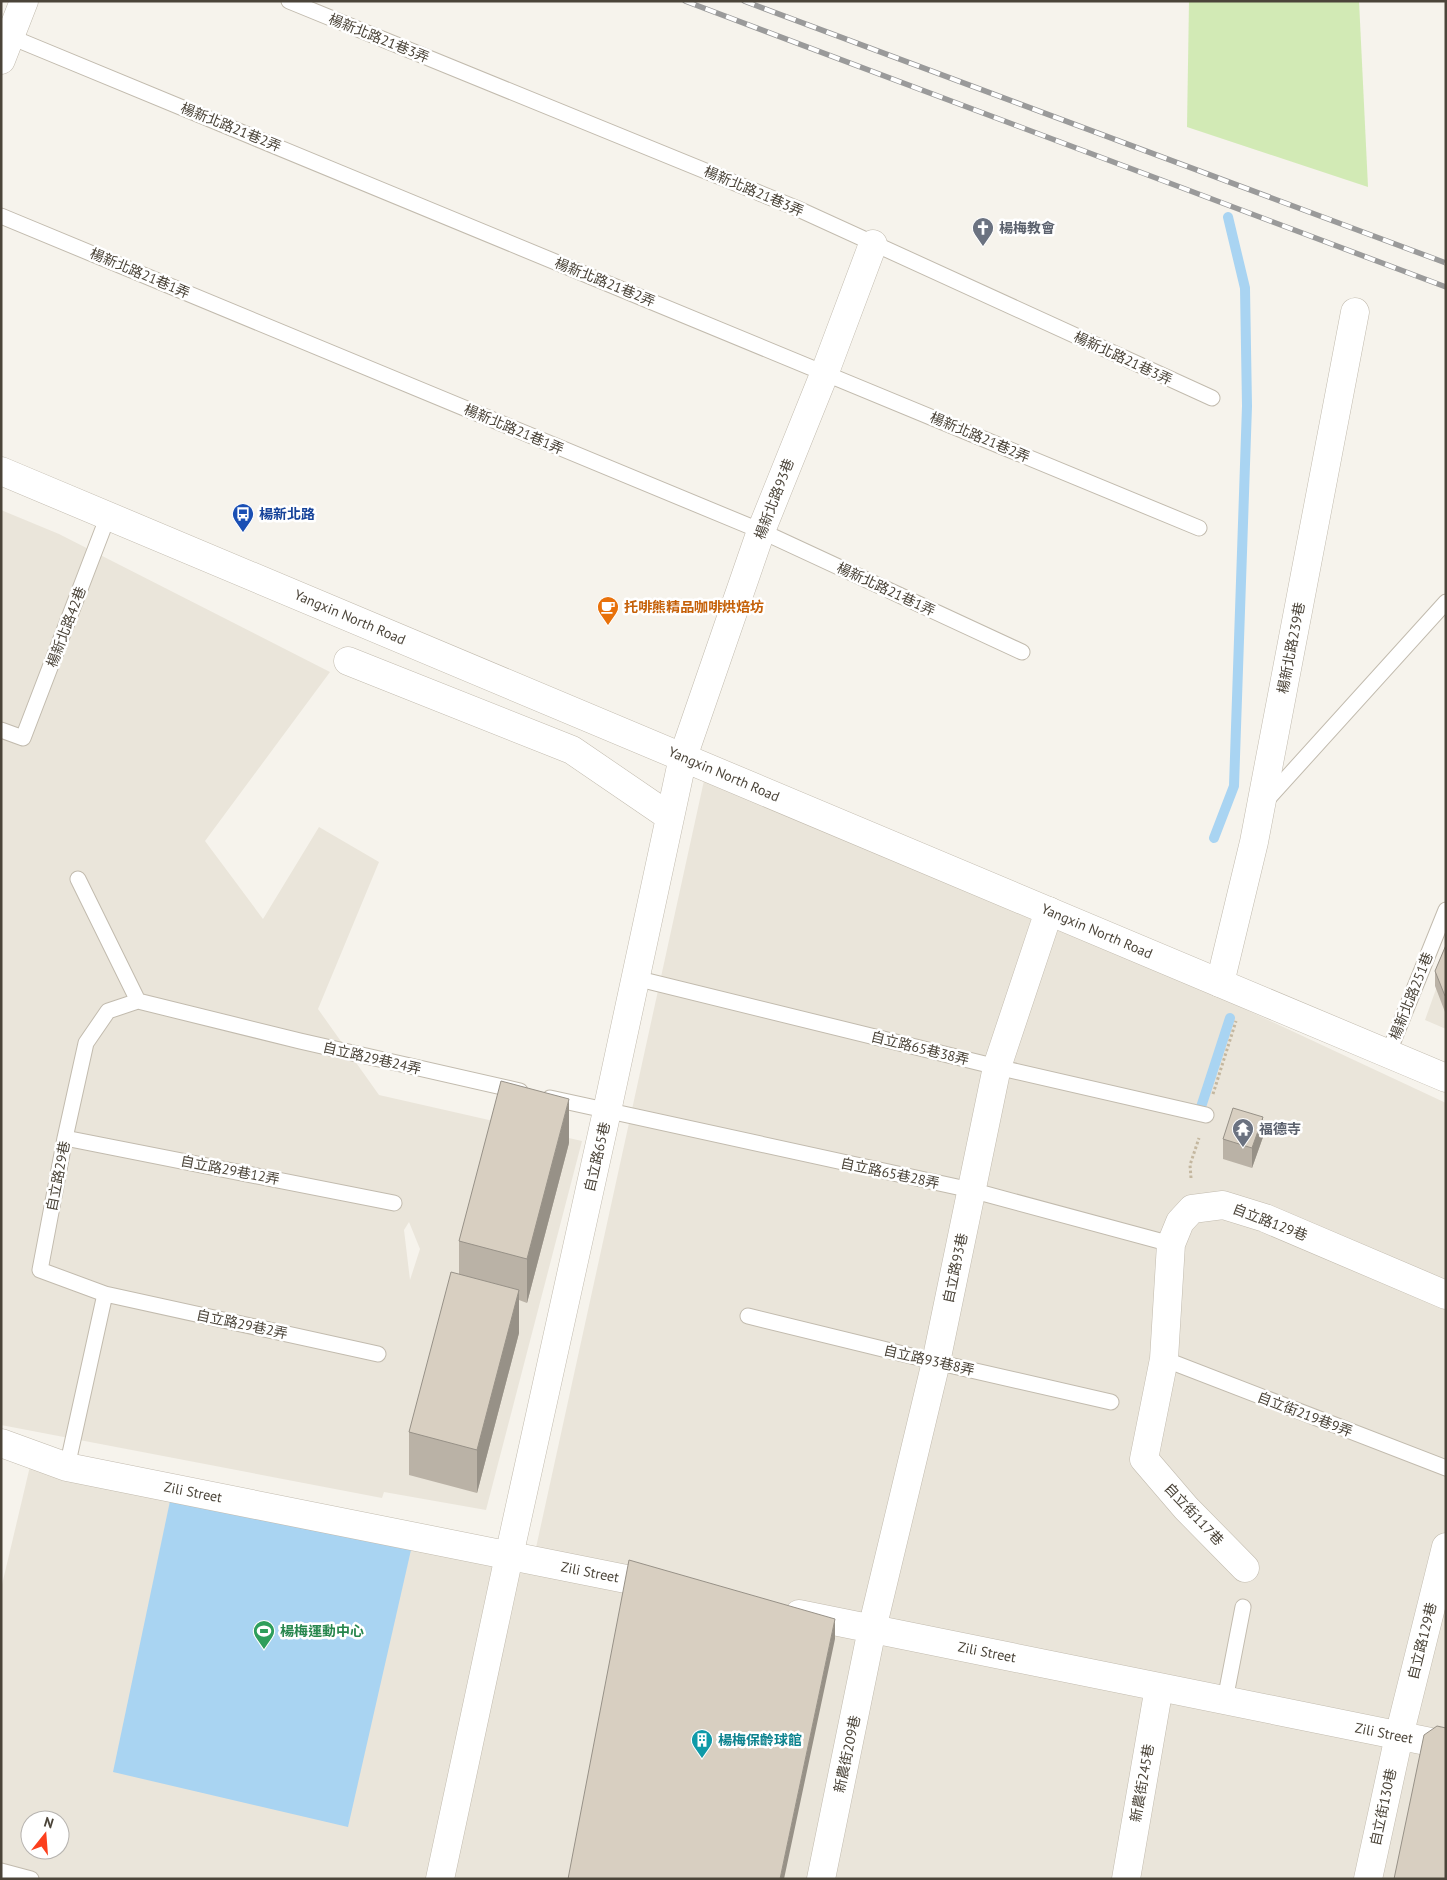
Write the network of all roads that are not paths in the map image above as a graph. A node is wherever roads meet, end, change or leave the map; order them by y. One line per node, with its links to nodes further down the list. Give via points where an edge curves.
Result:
1 (24, 1): 3 (street)
2 (290, 1): 5 (lane, 楊新北路21巷3弄, via 796,208)
3 (6, 48): 7 (lane, 楊新北路21巷2弄)
4 (1, 216): 12 (lane, 楊新北路21巷1弄)
5 (873, 244): 7 (street, 楊新北路93巷); 8 (lane, 楊新北路21巷3弄)
6 (1355, 312): 18 (street, 楊新北路239巷)
7 (825, 372): 11 (lane, 楊新北路21巷2弄); 12 (street, 楊新北路93巷)
8 (1212, 398)
9 (1, 471): 10 (street, Yangxin North Road)
10 (108, 516): 16 (lane, 楊新北路42巷, via 23,738); 17 (street, Yangxin North Road)
11 (1199, 528)
12 (761, 531): 14 (lane, 楊新北路21巷1弄); 17 (street, 楊新北路93巷)
13 (1446, 602): 18 (lane)
14 (1022, 652)
15 (348, 660): 19 (street, via 572,750)
16 (1, 730)
17 (683, 757): 19 (street, 自立路65巷); 22 (street, Yangxin North Road)
18 (1260, 808): 24 (street, 楊新北路239巷)
19 (670, 817): 23 (street, 自立路65巷)
20 (78, 879): 25 (lane)
21 (1446, 910): 26 (lane, 楊新北路251巷)
22 (1049, 911): 24 (street, Yangxin North Road); 27 (street, 自立路93巷)
23 (635, 978): 27 (lane, 自立路65巷38弄); 29 (street, 自立路65巷)
24 (1220, 983): 26 (street, Yangxin North Road)
25 (138, 1001): 29 (lane, 自立路29巷24弄); 31 (lane, 自立路29巷, via 108,1011 86,1043)
26 (1388, 1054): 28 (street, Yangxin North Road)
27 (997, 1067): 30 (lane, 自立路65巷38弄); 32 (street, 自立路93巷)
28 (1446, 1078)
29 (607, 1111): 32 (lane, 自立路65巷28弄); 47 (street, 自立路65巷)
30 (1206, 1116)
31 (65, 1138): 33 (lane, 自立路29巷12弄); 35 (lane, 自立路29巷, via 40,1270)
32 (971, 1190): 34 (lane, 自立路65巷28弄); 40 (street, 自立路93巷)
33 (394, 1202)
34 (1171, 1244): 36 (street, 自立路129巷, via 1180,1222 1192,1209 1223,1205 1265,1218); 39 (street, 自立路129巷)
35 (105, 1294): 38 (lane, 自立路29巷2弄); 44 (lane)
36 (1446, 1295)
37 (748, 1316): 40 (lane, 自立路93巷8弄)
38 (378, 1354)
39 (1164, 1359): 43 (street, 自立路129巷); 45 (lane, 自立街219巷9弄)
40 (936, 1362): 41 (lane, 自立路93巷8弄); 52 (street, 自立路93巷)
41 (1111, 1402)
42 (1, 1443): 44 (street, Zili Street)
43 (1144, 1459): 48 (street, 自立街117巷)
44 (67, 1467): 47 (street, Zili Street)
45 (1446, 1468)
46 (1446, 1547): 55 (street, 自立路129巷)
47 (508, 1556): 49 (street, Zili Street); 59 (street, 自立路65巷)
48 (1245, 1568)
49 (687, 1592)
50 (1243, 1607): 54 (lane)
51 (775, 1609): 52 (street, Zili Street)
52 (872, 1629): 53 (street, Zili Street); 60 (street, 新農街209巷)
53 (1159, 1687): 54 (street, Zili Street); 61 (street, 新農街245巷)
54 (1225, 1700): 55 (street, Zili Street)
55 (1399, 1736): 56 (street, Zili Street); 62 (street, 自立街130巷)
56 (1446, 1745)
57 (1, 1871): 58 (lane)
58 (31, 1879)
59 (440, 1879)
60 (821, 1879)
61 (1126, 1879)
62 (1368, 1879)

